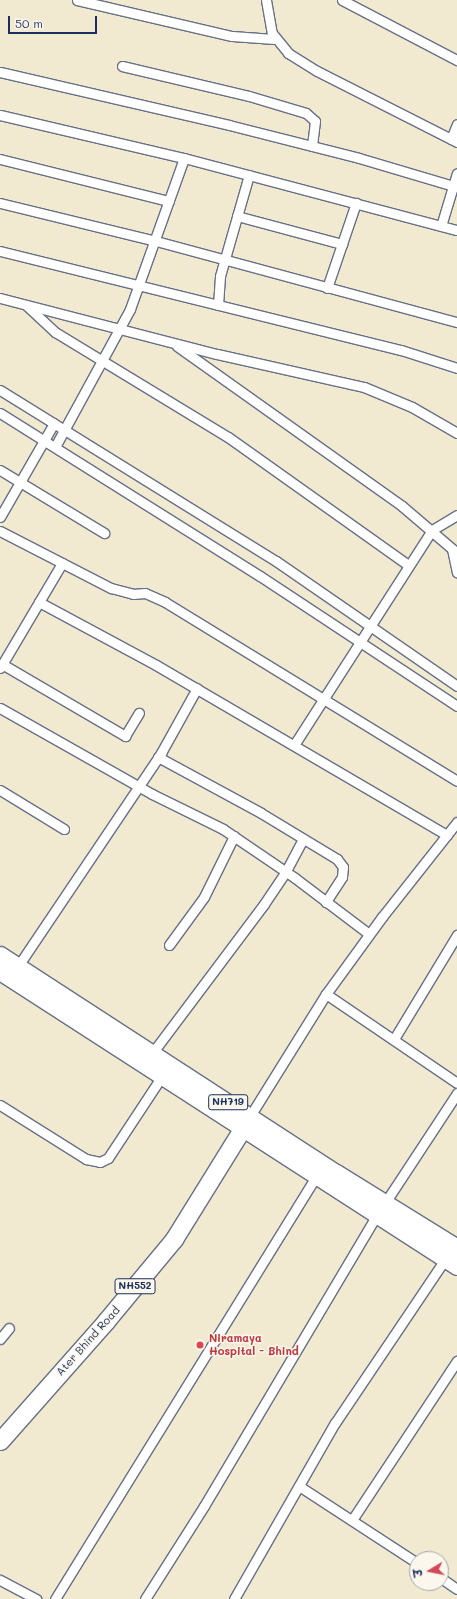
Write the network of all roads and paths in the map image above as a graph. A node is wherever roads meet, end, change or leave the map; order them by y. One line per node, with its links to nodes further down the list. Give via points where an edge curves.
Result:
1 (77, 0): 4 (street, via 232,36)
2 (266, 0): 4 (street, via 268,22)
3 (342, 0): 5 (street)
4 (274, 39): 10 (street, via 288,53 317,71)
5 (457, 60)
6 (122, 66): 11 (street, via 249,96 306,113 315,121)
7 (0, 72): 11 (street)
8 (0, 114): 12 (street)
9 (457, 124): 10 (street)
10 (454, 140)
11 (312, 146): 16 (street)
12 (184, 158): 15 (street); 17 (street)
13 (0, 159): 17 (street)
14 (457, 173): 16 (street)
15 (249, 174): 19 (street); 20 (street)
16 (455, 187): 21 (street)
17 (169, 201): 23 (street)
18 (0, 203): 23 (street)
19 (356, 203): 21 (street); 24 (street)
20 (237, 216): 24 (street); 26 (street)
21 (441, 226): 22 (street)
22 (457, 230)
23 (156, 240): 26 (street); 27 (street)
24 (342, 244): 28 (street)
25 (0, 251): 27 (street)
26 (225, 260): 28 (street); 31 (street, via 220,276)
27 (140, 286): 31 (street); 33 (street)
28 (327, 288): 32 (street)
29 (0, 298): 30 (street)
30 (26, 305): 33 (street); 35 (street, via 45,325)
31 (218, 305): 36 (street, via 401,350)
32 (457, 322)
33 (121, 330): 34 (street); 35 (street)
34 (173, 343): 41 (street, via 364,387 412,407); 48 (street, via 322,448)
35 (101, 360): 40 (street); 53 (street, via 228,437)
36 (457, 368)
37 (0, 390): 39 (street)
38 (0, 413): 42 (street)
39 (54, 423): 40 (street); 42 (street)
40 (65, 429): 43 (street); 56 (street, via 276,561)
41 (457, 433)
42 (45, 439): 43 (street); 45 (street)
43 (56, 446): 57 (street)
44 (0, 470): 45 (street)
45 (19, 482): 47 (street); 50 (street)
46 (457, 515): 48 (street)
47 (0, 517)
48 (432, 530): 51 (street); 53 (street)
49 (0, 531): 52 (street)
50 (104, 532)
51 (455, 551): 54 (street)
52 (62, 563): 55 (street); 61 (street, via 111,588 155,597)
53 (408, 565): 56 (street)
54 (457, 572)
55 (39, 602): 58 (street); 60 (street)
56 (370, 627): 57 (street); 59 (street)
57 (361, 641): 61 (street); 62 (street)
58 (1, 666): 64 (street, via 125,736)
59 (457, 686)
60 (197, 688): 65 (street); 66 (street)
61 (322, 698): 65 (street); 67 (street)
62 (457, 706)
63 (0, 708): 68 (street)
64 (139, 713)
65 (294, 745): 72 (street)
66 (158, 757): 68 (street); 74 (street)
67 (457, 781)
68 (138, 786): 73 (street); 81 (street)
69 (0, 790): 71 (street)
70 (457, 822): 72 (street)
71 (64, 829)
72 (447, 835): 77 (street)
73 (234, 836): 75 (street); 79 (street, via 204,897)
74 (303, 839): 75 (street); 76 (street, via 337,860 343,867 342,877)
75 (286, 872): 76 (street); 85 (street)
76 (326, 902): 77 (street)
77 (369, 934): 83 (street)
78 (457, 935): 84 (street)
79 (169, 945)
80 (0, 955): 81 (highway, NH719)
81 (18, 966): 85 (highway, NH719)
82 (0, 971): 85 (highway, NH719)
83 (326, 994): 84 (street); 90 (street)
84 (394, 1039): 87 (street)
85 (149, 1058): 86 (highway, NH719)
86 (167, 1069): 89 (street, via 108,1158 100,1162 86,1159); 90 (highway, NH719)
87 (457, 1083)
88 (457, 1093): 92 (street)
89 (0, 1105)
90 (246, 1122): 91 (highway, NH719); 92 (highway, NH719); 97 (highway, Ater Bhind Road / NH552, via 174,1238 106,1321)
91 (317, 1175): 92 (highway, NH719); 103 (street)
92 (381, 1209): 93 (highway, NH719); 104 (street)
93 (453, 1258): 98 (street, via 377,1358)
94 (9, 1328): 95 (street)
95 (0, 1339)
96 (457, 1361): 99 (street)
97 (0, 1441)
98 (299, 1486): 99 (street); 105 (street)
99 (352, 1520): 100 (street)
100 (409, 1558)
101 (0, 1580): 102 (street)
102 (36, 1599)
103 (56, 1599)
104 (145, 1599)
105 (234, 1599)

